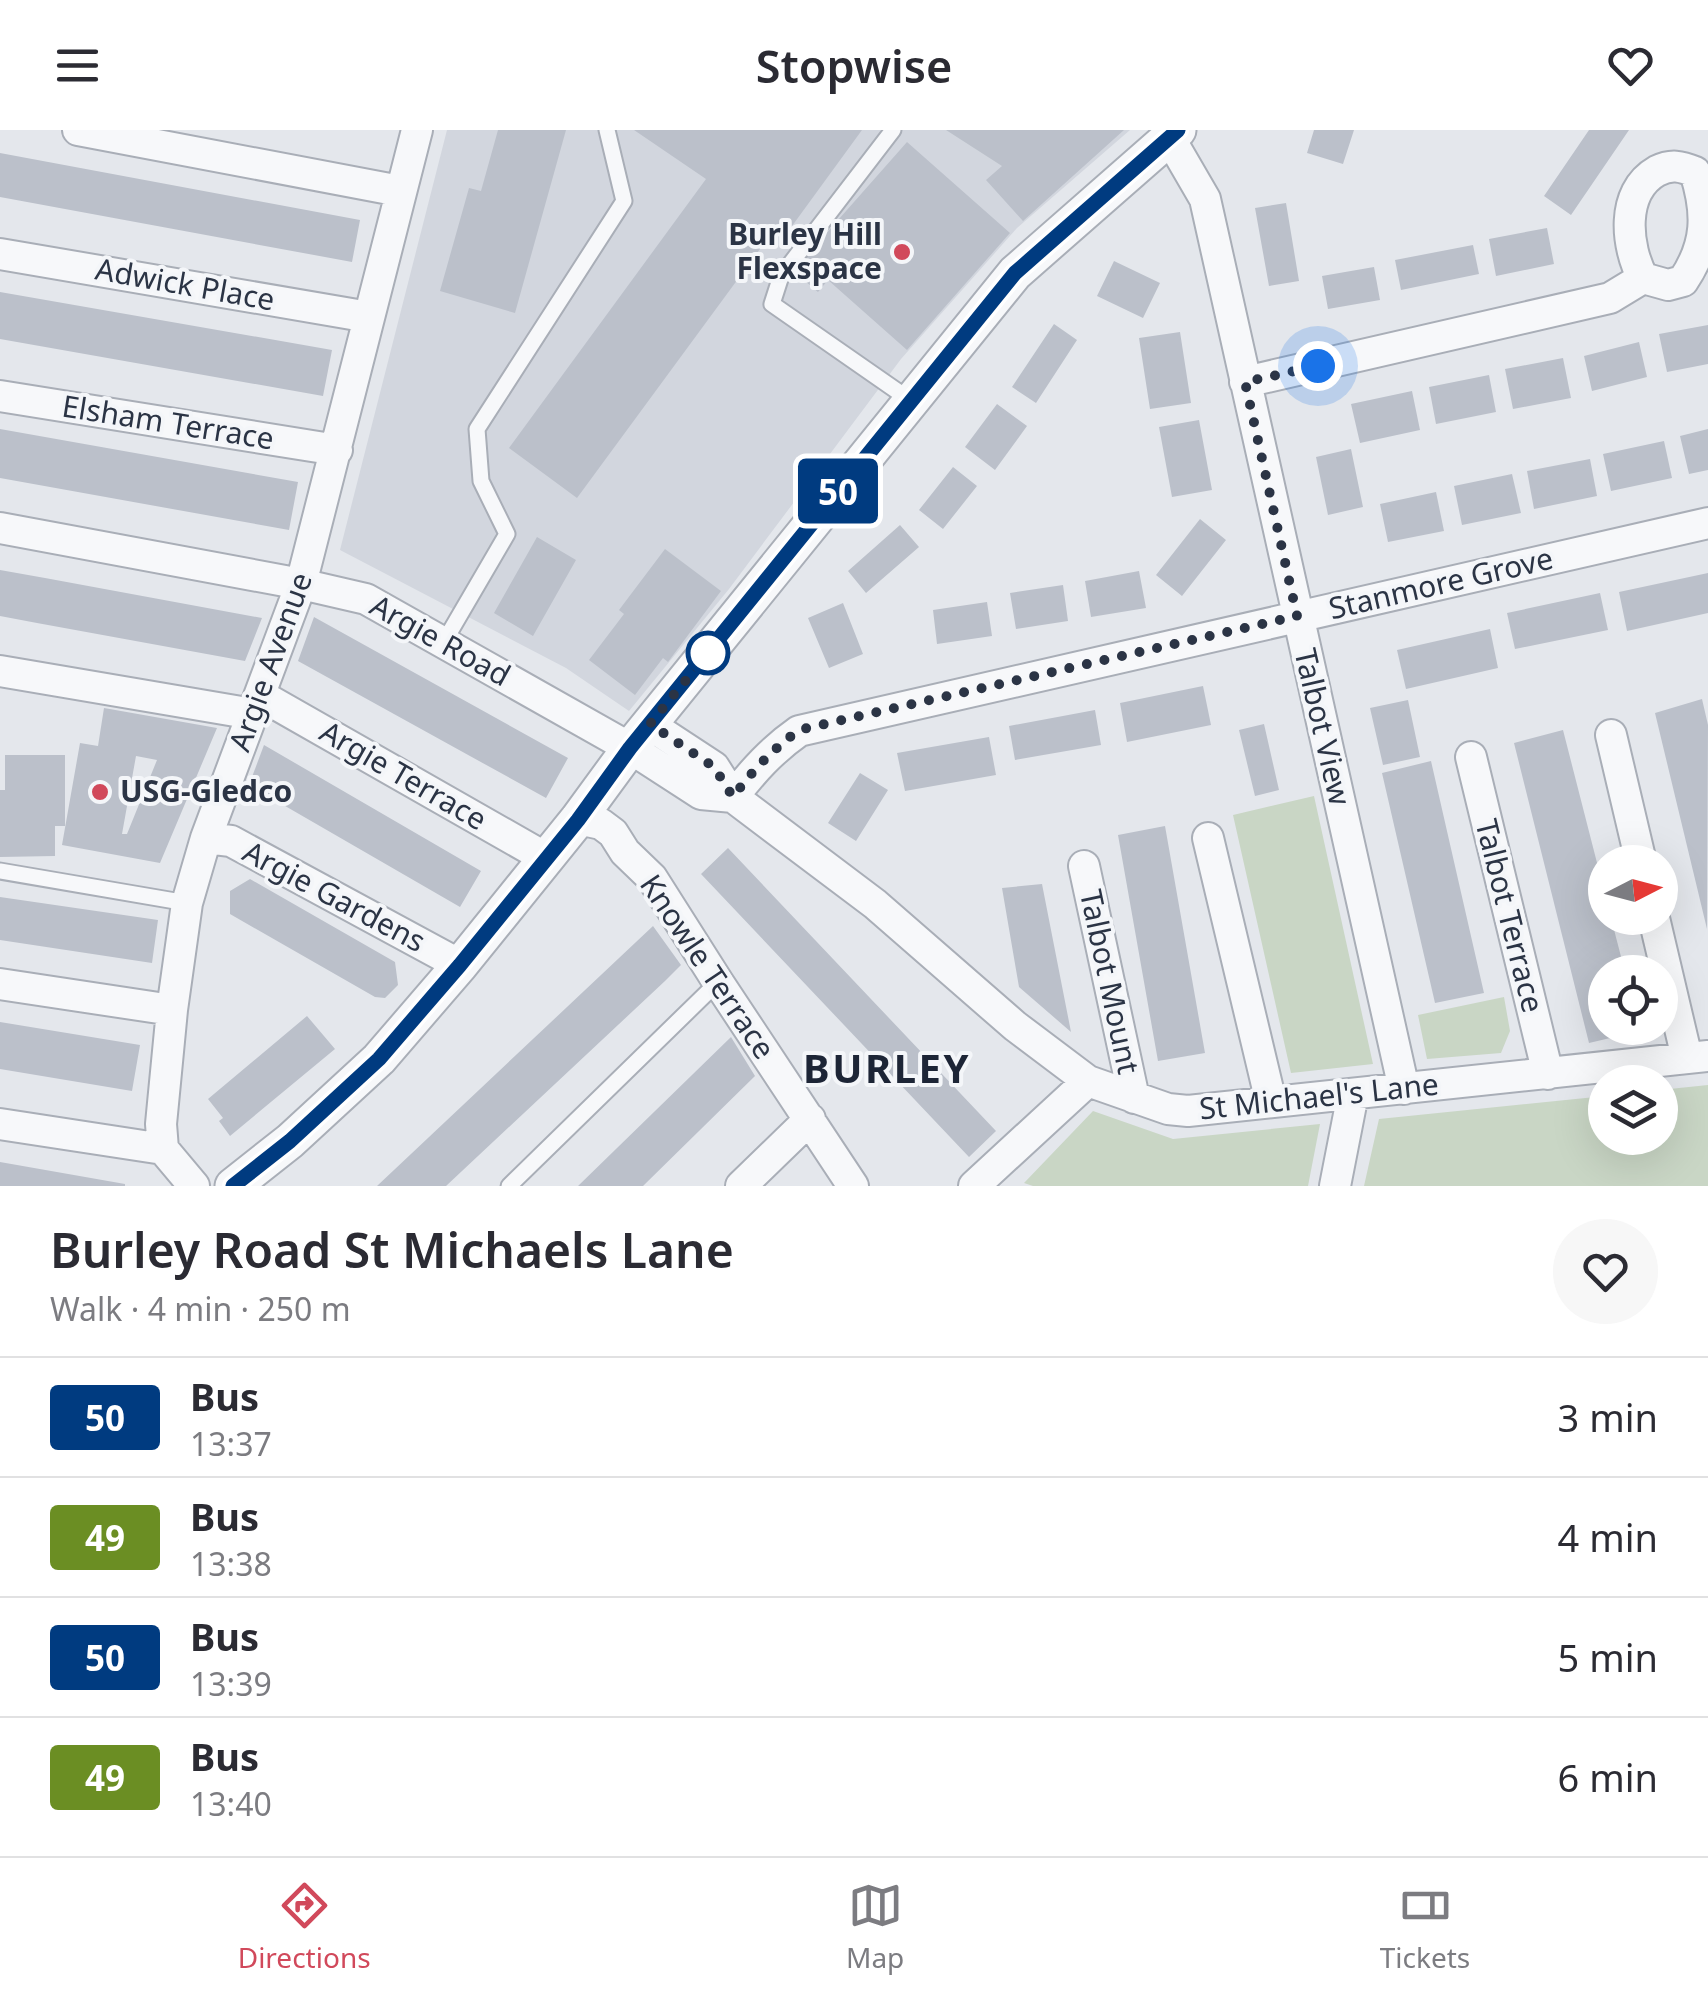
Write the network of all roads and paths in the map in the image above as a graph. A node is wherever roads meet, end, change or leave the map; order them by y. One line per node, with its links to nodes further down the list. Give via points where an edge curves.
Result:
1 (78, 130): 6 (street)
2 (417, 130): 6 (street, Argie Avenue)
3 (607, 130): 18 (lane, via 624,201 477,429 481,482 507,534)
4 (893, 130): 12 (lane, via 780,276 772,304)
5 (1174, 134): 10 (street, Talbot View, via 1205,199); 12 (street, via 1015,273)
6 (400, 191): 9 (street, Argie Avenue)
7 (0, 254): 9 (street, Adwick Place)
8 (1643, 278): 10 (street, via 1610,298)
9 (369, 317): 13 (street, Argie Avenue)
10 (1245, 382): 17 (street, Talbot View)
11 (0, 396): 13 (street, Elsham Terrace)
12 (910, 400): 22 (street)
13 (337, 450): 16 (street, Argie Avenue)
14 (1708, 524): 17 (street, Stanmore Grove)
15 (0, 528): 16 (street, Argie Road)
16 (301, 584): 18 (street, Argie Road, via 366,599); 20 (street, Argie Avenue)
17 (1297, 616): 24 (street, Stanmore Grove, via 799,730 757,765); 41 (street, Talbot View)
18 (444, 642): 22 (street, Argie Road)
19 (0, 672): 20 (street)
20 (257, 704): 26 (street, Argie Avenue); 29 (street, Argie Terrace)
21 (1610, 735): 28 (street)
22 (640, 736): 24 (street, St Michael's Lane, via 700,794); 25 (street)
23 (1471, 757): 39 (street, Talbot Terrace)
24 (733, 797): 40 (street, St Michael's Lane, via 875,904)
25 (578, 820): 29 (street); 35 (street, Knowle Terrace, via 613,833 652,878)
26 (206, 838): 32 (street, Argie Avenue); 34 (street, Argie Gardens, via 230,841)
27 (1208, 838): 44 (street)
28 (1637, 845)
29 (546, 858): 34 (street)
30 (1084, 866): 43 (street, Talbot Mount)
31 (0, 871): 32 (lane)
32 (187, 903): 37 (street, Argie Avenue)
33 (1659, 935): 38 (street)
34 (460, 965): 49 (street, via 379,1059)
35 (718, 982): 45 (street, Knowle Terrace); 50 (lane)
36 (0, 984): 37 (street)
37 (172, 1010): 47 (street, Argie Avenue)
38 (1698, 1057): 39 (street, St Michael's Lane)
39 (1548, 1074): 41 (street, St Michael's Lane)
40 (1088, 1081): 43 (street, St Michael's Lane); 53 (street)
41 (1404, 1089): 42 (street, St Michael's Lane)
42 (1353, 1094): 44 (street, St Michael's Lane); 54 (street)
43 (1134, 1098): 44 (street, St Michael's Lane, via 1188,1111)
44 (1271, 1102)
45 (810, 1119): 51 (street); 52 (street, Knowle Terrace)
46 (0, 1124): 47 (street)
47 (164, 1148): 48 (street)
48 (194, 1186)
49 (232, 1186)
50 (510, 1186)
51 (741, 1186)
52 (853, 1186)
53 (977, 1186)
54 (1334, 1186)

